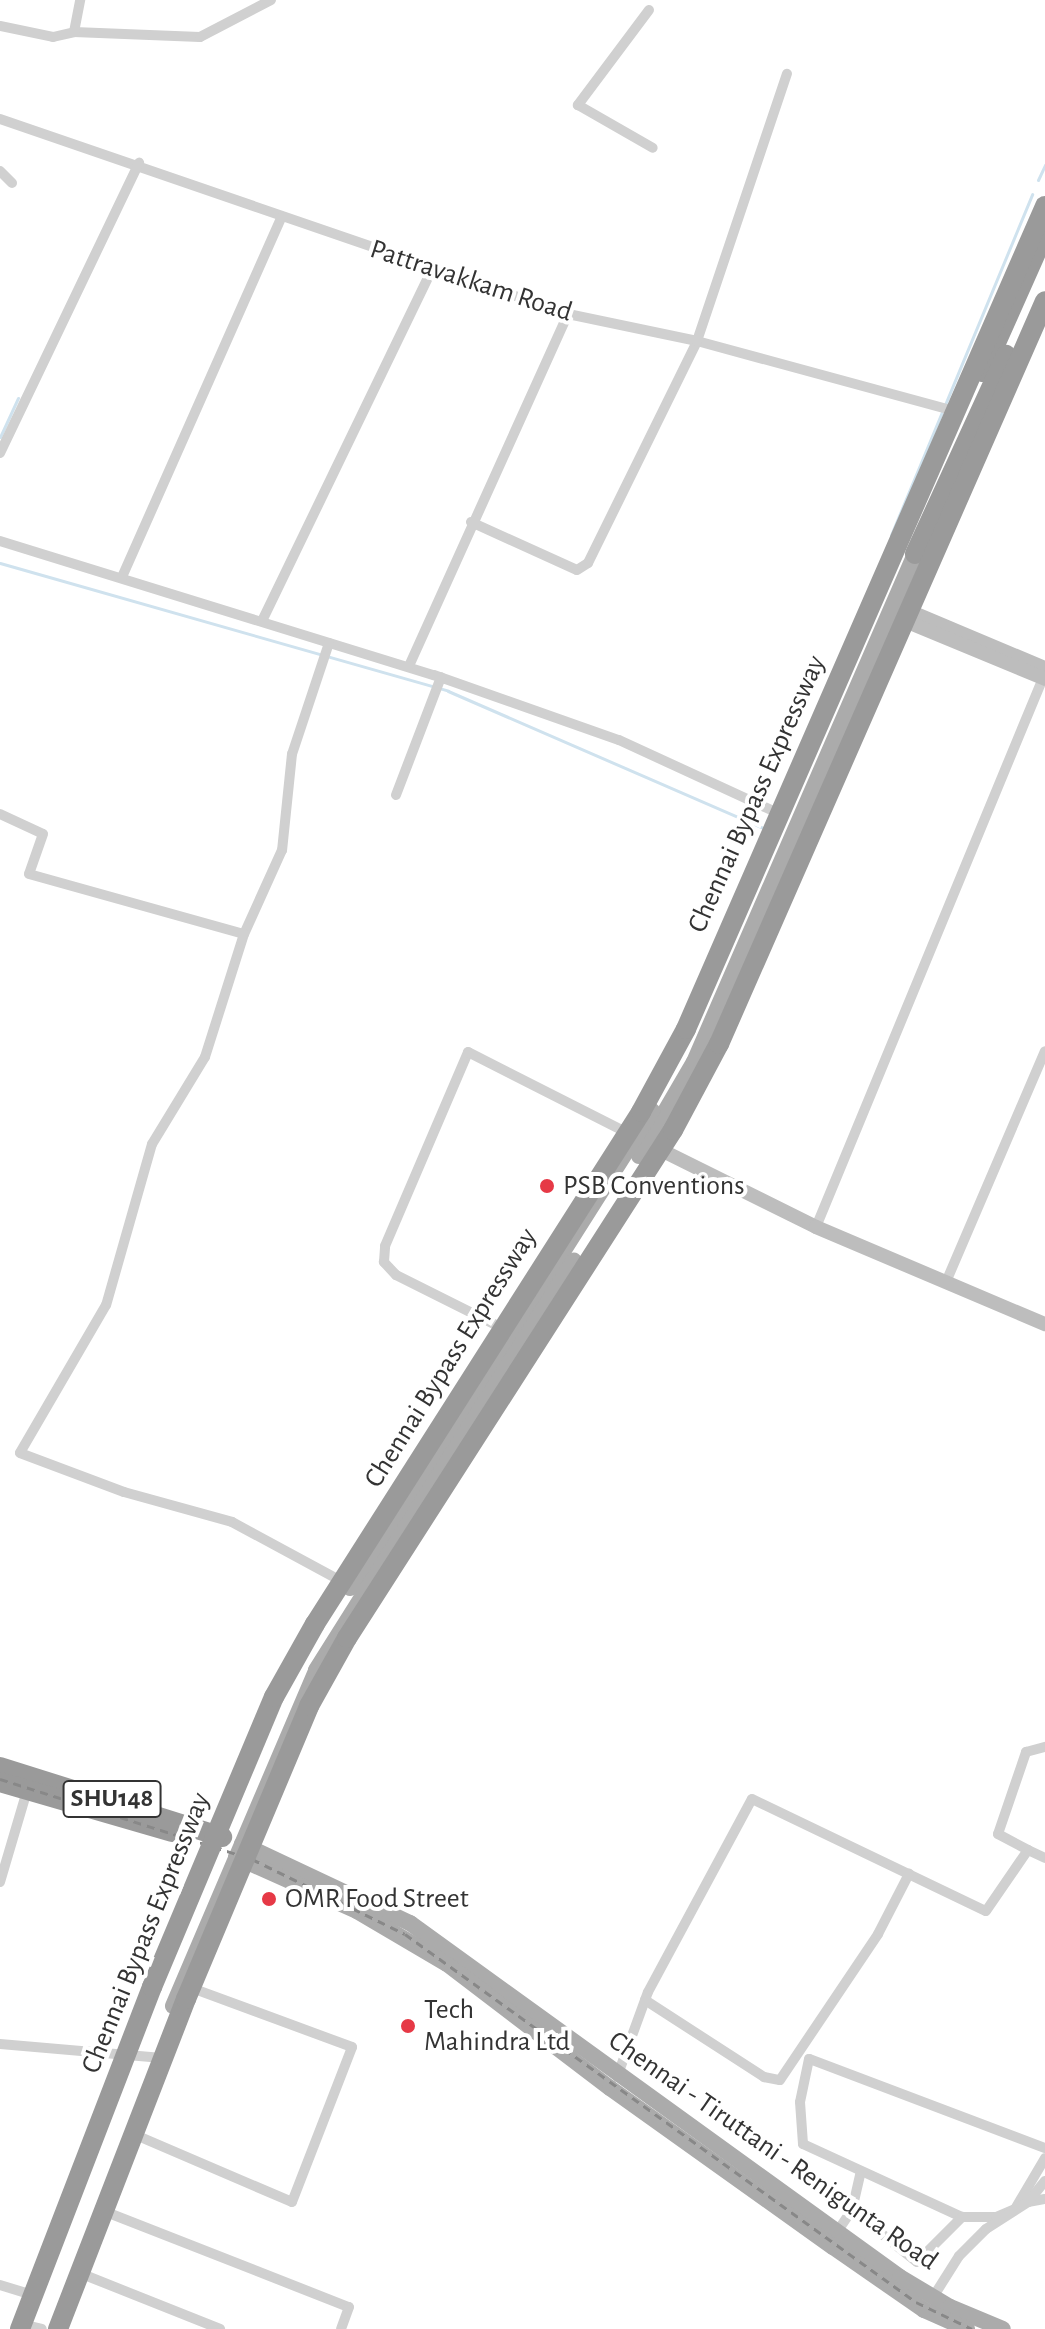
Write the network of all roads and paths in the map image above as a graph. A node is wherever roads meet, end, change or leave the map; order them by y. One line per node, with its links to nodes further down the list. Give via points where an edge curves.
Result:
1 (80, 0): 5 (street)
2 (271, 0): 5 (street, via 200,37)
3 (649, 10): 8 (street, via 578,105)
4 (0, 26): 5 (street, via 53,37)
5 (74, 32)
6 (787, 74): 21 (street)
7 (0, 119): 9 (street, Pattravakkam Road)
8 (653, 148)
9 (139, 163): 14 (street, Pattravakkam Road); 23 (street)
10 (0, 171): 11 (street)
11 (12, 183)
12 (1045, 196): 22 (main road)
13 (1045, 206): 76 (highway, Chennai Bypass Expressway, bridge, via 686,1029 641,1112 315,1624 274,1697 152,1987)
14 (281, 218): 17 (street, Pattravakkam Road); 27 (street)
15 (1045, 233): 26 (highway)
16 (1045, 263): 26 (highway)
17 (432, 269): 20 (street, Pattravakkam Road); 29 (street)
18 (1045, 301): 77 (highway, bridge, via 719,1044 673,1130 347,1638 309,1706)
19 (1045, 309): 26 (main road, via 939,549)
20 (568, 314): 21 (street, Pattravakkam Road); 24 (street)
21 (697, 341): 22 (street, Pattravakkam Road); 24 (street, via 583,569)
22 (946, 409): 26 (main road, via 897,530)
23 (0, 453)
24 (471, 522): 31 (street)
25 (0, 541): 27 (street)
26 (909, 550): 28 (main road)
27 (122, 577): 29 (street)
28 (885, 607): 32 (street); 36 (main road)
29 (262, 621): 30 (street)
30 (326, 651): 31 (street); 37 (street, via 292,754 282,850)
31 (409, 666): 33 (street)
32 (1044, 675): 40 (street)
33 (441, 677): 34 (street); 36 (street, via 619,740)
34 (396, 795)
35 (0, 814): 37 (street, via 43,834 29,874)
36 (782, 815): 39 (main road, via 694,1062)
37 (244, 934): 44 (street, via 205,1057 152,1144 114,1286 20,1453 124,1492 232,1522)
38 (1045, 1051): 41 (street)
39 (642, 1141): 40 (street); 43 (main road); 43 (street, via 468,1052 385,1246 384,1262 396,1275); 49 (main road, via 324,1656)
40 (816, 1227): 41 (street)
41 (946, 1282): 42 (street)
42 (1045, 1324)
43 (514, 1334): 44 (main road)
44 (350, 1587): 49 (main road, via 278,1709)
45 (1045, 1747): 50 (street, via 1026,1752 998,1834)
46 (0, 1767): 49 (highway, Chennai - Tiruttani - Renigunta Road / SHU148)
47 (0, 1782): 48 (highway, Chennai - Tiruttani - Renigunta Road / SHU148)
48 (27, 1791): 49 (highway, Chennai - Tiruttani - Renigunta Road / SHU148); 53 (street)
49 (228, 1846): 54 (main road); 56 (main road, Chennai - Tiruttani - Renigunta Road / SHU148, via 410,1923); 58 (main road)
50 (1028, 1850): 51 (street); 52 (street, via 986,1911)
51 (1045, 1858)
52 (909, 1874): 55 (street, via 878,1934 780,2080 764,2077); 55 (street, via 752,1799)
53 (0, 1882)
54 (181, 1984): 59 (main road); 61 (street, via 352,2047 292,2202)
55 (645, 2000): 60 (street)
56 (543, 2028): 60 (main road, Chennai - Tiruttani - Renigunta Road / SHU148); 75 (main road, Chennai - Tiruttani - Renigunta Road / SHU148)
57 (0, 2044): 58 (street)
58 (136, 2052): 59 (street); 74 (main road)
59 (153, 2057): 61 (main road)
60 (617, 2077): 71 (main road, Chennai - Tiruttani - Renigunta Road / SHU148)
61 (125, 2130): 68 (main road)
62 (1045, 2148): 64 (street, via 811,2057 800,2102 803,2144)
63 (1045, 2158): 70 (street, via 1015,2209 996,2217)
64 (861, 2172): 69 (street); 70 (street)
65 (1045, 2181): 67 (street)
66 (1045, 2199): 67 (street)
67 (1028, 2202): 75 (street, via 986,2229 959,2256)
68 (95, 2208): 72 (main road); 79 (street, via 349,2307)
69 (852, 2210): 70 (street, via 917,2262); 71 (street)
70 (962, 2217)
71 (837, 2232): 75 (main road, Chennai - Tiruttani - Renigunta Road / SHU148)
72 (72, 2271): 76 (main road); 78 (street)
73 (0, 2285): 74 (street)
74 (42, 2297): 76 (main road)
75 (928, 2304): 80 (main road, Chennai - Tiruttani - Renigunta Road / SHU148); 81 (main road, Chennai - Tiruttani - Renigunta Road / SHU148)
76 (34, 2328)
77 (58, 2329)
78 (220, 2329)
79 (341, 2329)
80 (967, 2329)
81 (1003, 2329)

